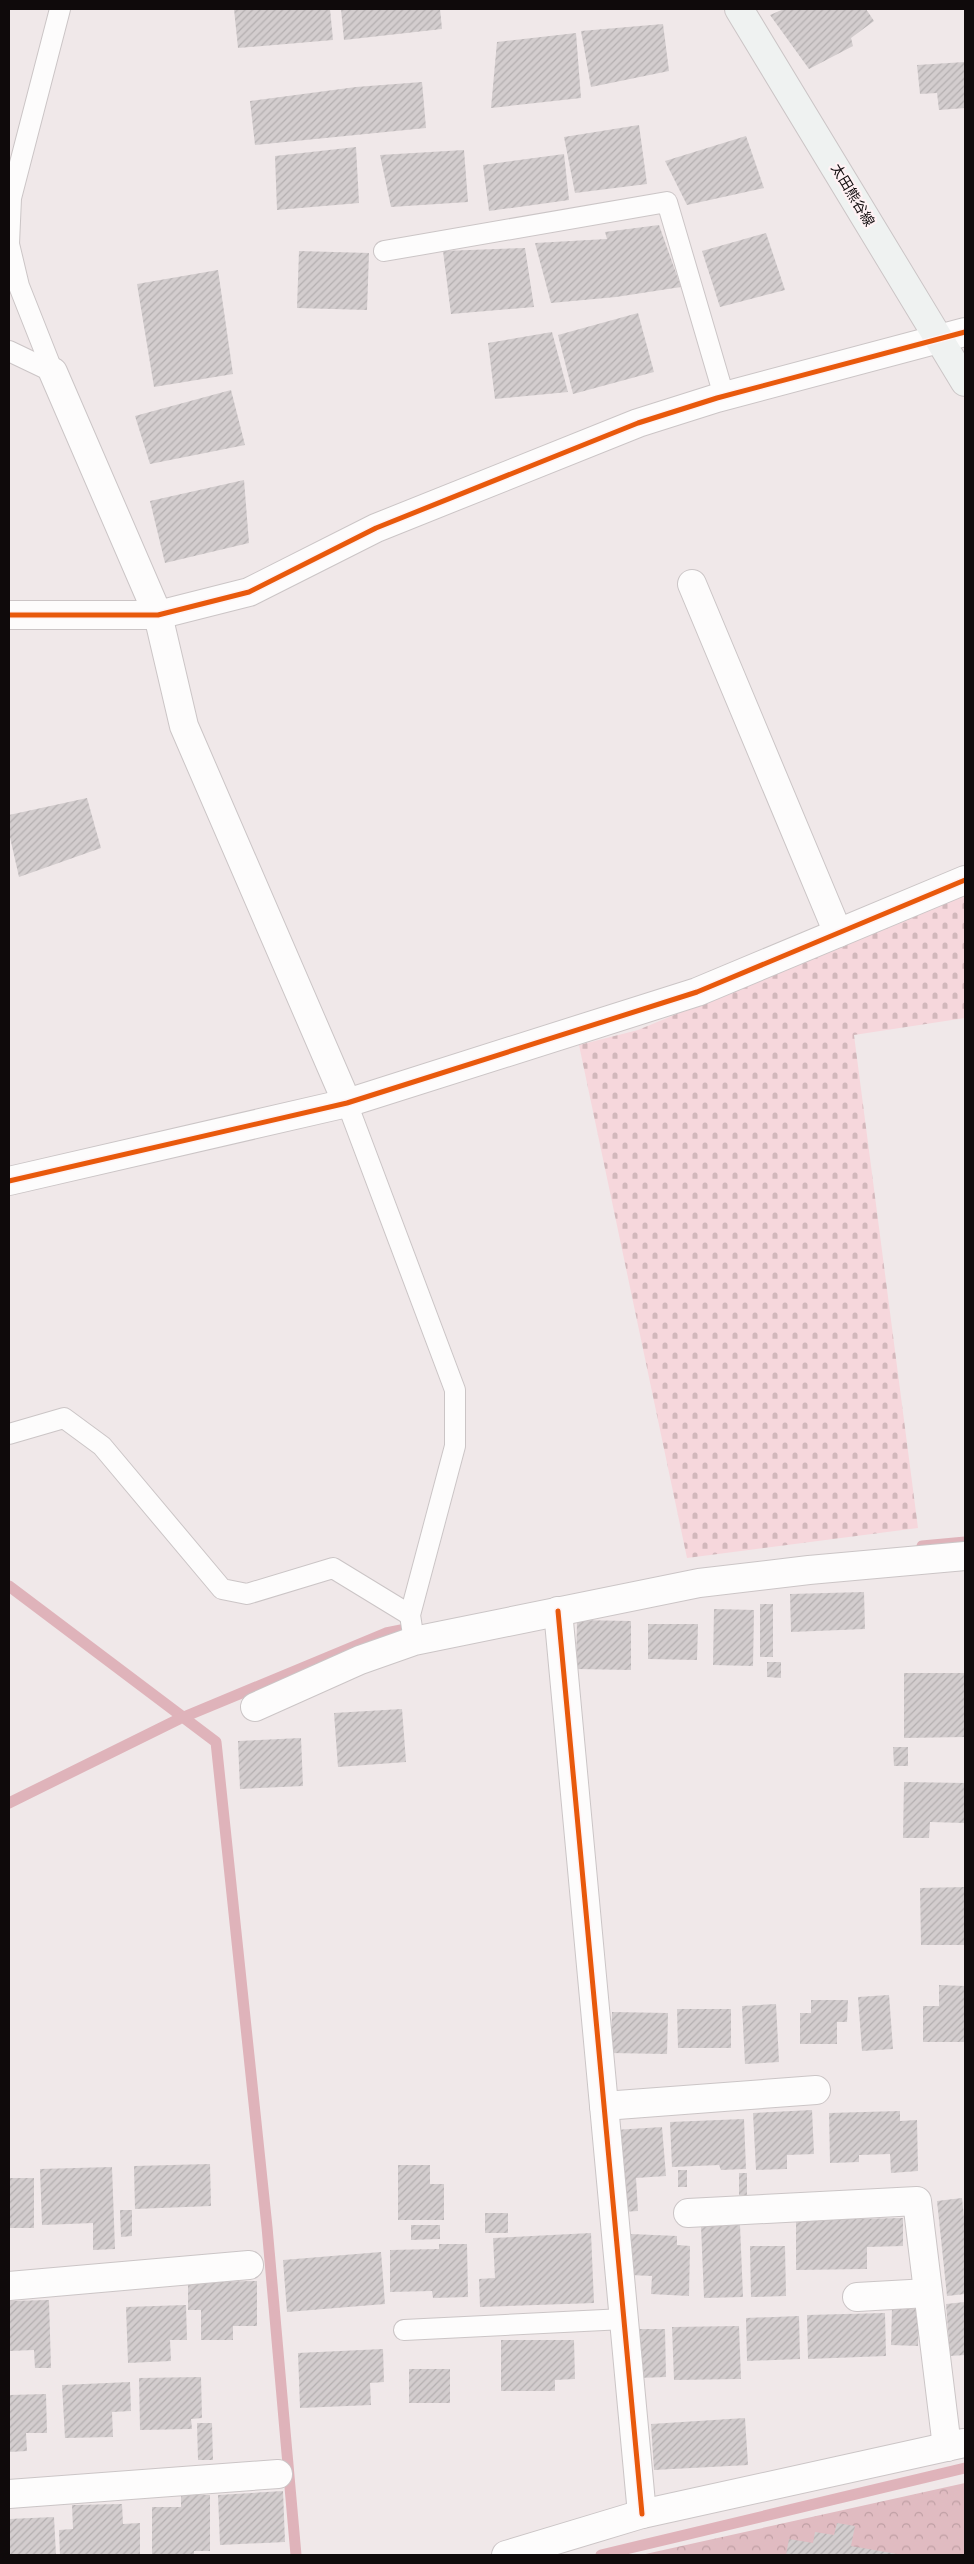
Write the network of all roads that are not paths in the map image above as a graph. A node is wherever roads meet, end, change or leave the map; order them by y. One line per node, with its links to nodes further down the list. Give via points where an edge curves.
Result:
1 (60, 9): 6 (lane, via 11,198 9,244 19,286)
2 (739, 9): 4 (main road, 太田熊谷線)
3 (384, 251): 8 (lane, via 667,202)
4 (953, 335): 7 (main road, 太田熊谷線); 8 (street)
5 (9, 351): 6 (lane)
6 (53, 372): 11 (street)
7 (965, 382)
8 (724, 396): 11 (street, via 638,423 376,528 249,592)
9 (692, 584): 13 (street)
10 (9, 615): 11 (street)
11 (158, 616): 14 (street, via 184,726)
12 (965, 880): 13 (street)
13 (838, 933): 14 (street, via 697,992)
14 (347, 1103): 15 (street); 19 (lane, via 455,1390 455,1446)
15 (9, 1181)
16 (9, 1434): 19 (lane, via 64,1418 102,1446 222,1589 246,1594 333,1568)
17 (965, 1556): 18 (street, via 699,1583)
18 (558, 1612): 20 (street); 23 (street)
19 (410, 1615): 20 (lane)
20 (414, 1641): 21 (street, via 360,1660)
21 (255, 1707)
22 (816, 2090): 23 (street)
23 (604, 2106): 29 (street)
24 (688, 2213): 27 (street, via 917,2201)
25 (249, 2265): 26 (street)
26 (9, 2286)
27 (928, 2293): 28 (street); 31 (street)
28 (857, 2297)
29 (624, 2319): 30 (lane); 34 (street)
30 (404, 2330)
31 (956, 2445): 34 (street)
32 (278, 2474): 33 (street)
33 (9, 2494)
34 (642, 2514): 35 (street)
35 (506, 2555)

